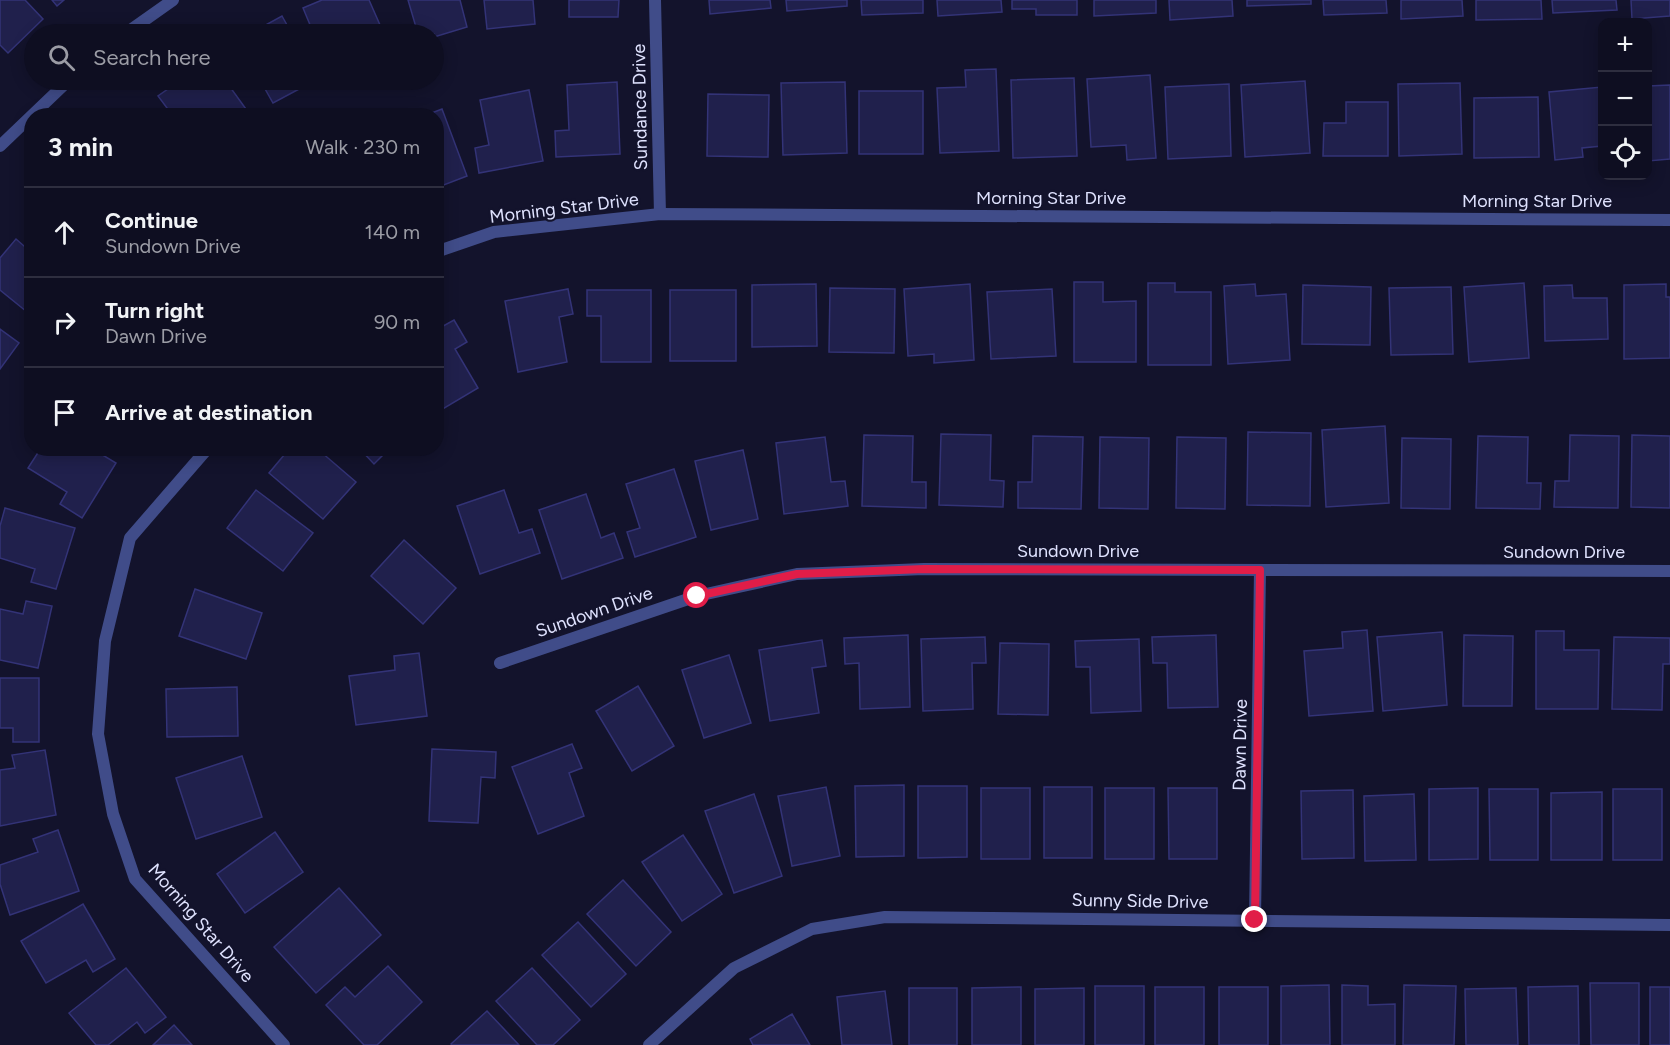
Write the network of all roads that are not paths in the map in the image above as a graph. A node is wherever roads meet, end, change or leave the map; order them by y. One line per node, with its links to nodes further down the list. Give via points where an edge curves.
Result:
1 (173, 0): 3 (street)
2 (655, 0): 8 (street, Sundance Drive)
3 (138, 24)
4 (59, 90): 5 (street)
5 (40, 108)
6 (24, 123): 7 (street)
7 (0, 146)
8 (660, 214): 9 (street, Morning Star Drive); 10 (street, Morning Star Drive, via 494,232)
9 (1670, 219)
10 (444, 249)
11 (201, 456): 17 (street, Morning Star Drive, via 130,538 105,641 98,734 113,814 135,879)
12 (1260, 570): 13 (street, Sundown Drive); 14 (street, Sundown Drive, via 924,569 797,574 697,596); 15 (street, Dawn Drive)
13 (1670, 571)
14 (501, 663)
15 (1255, 920): 16 (street, Sunny Side Drive); 18 (street, Sunny Side Drive, via 885,917 812,929 734,968)
16 (1670, 925)
17 (284, 1045)
18 (649, 1045)

